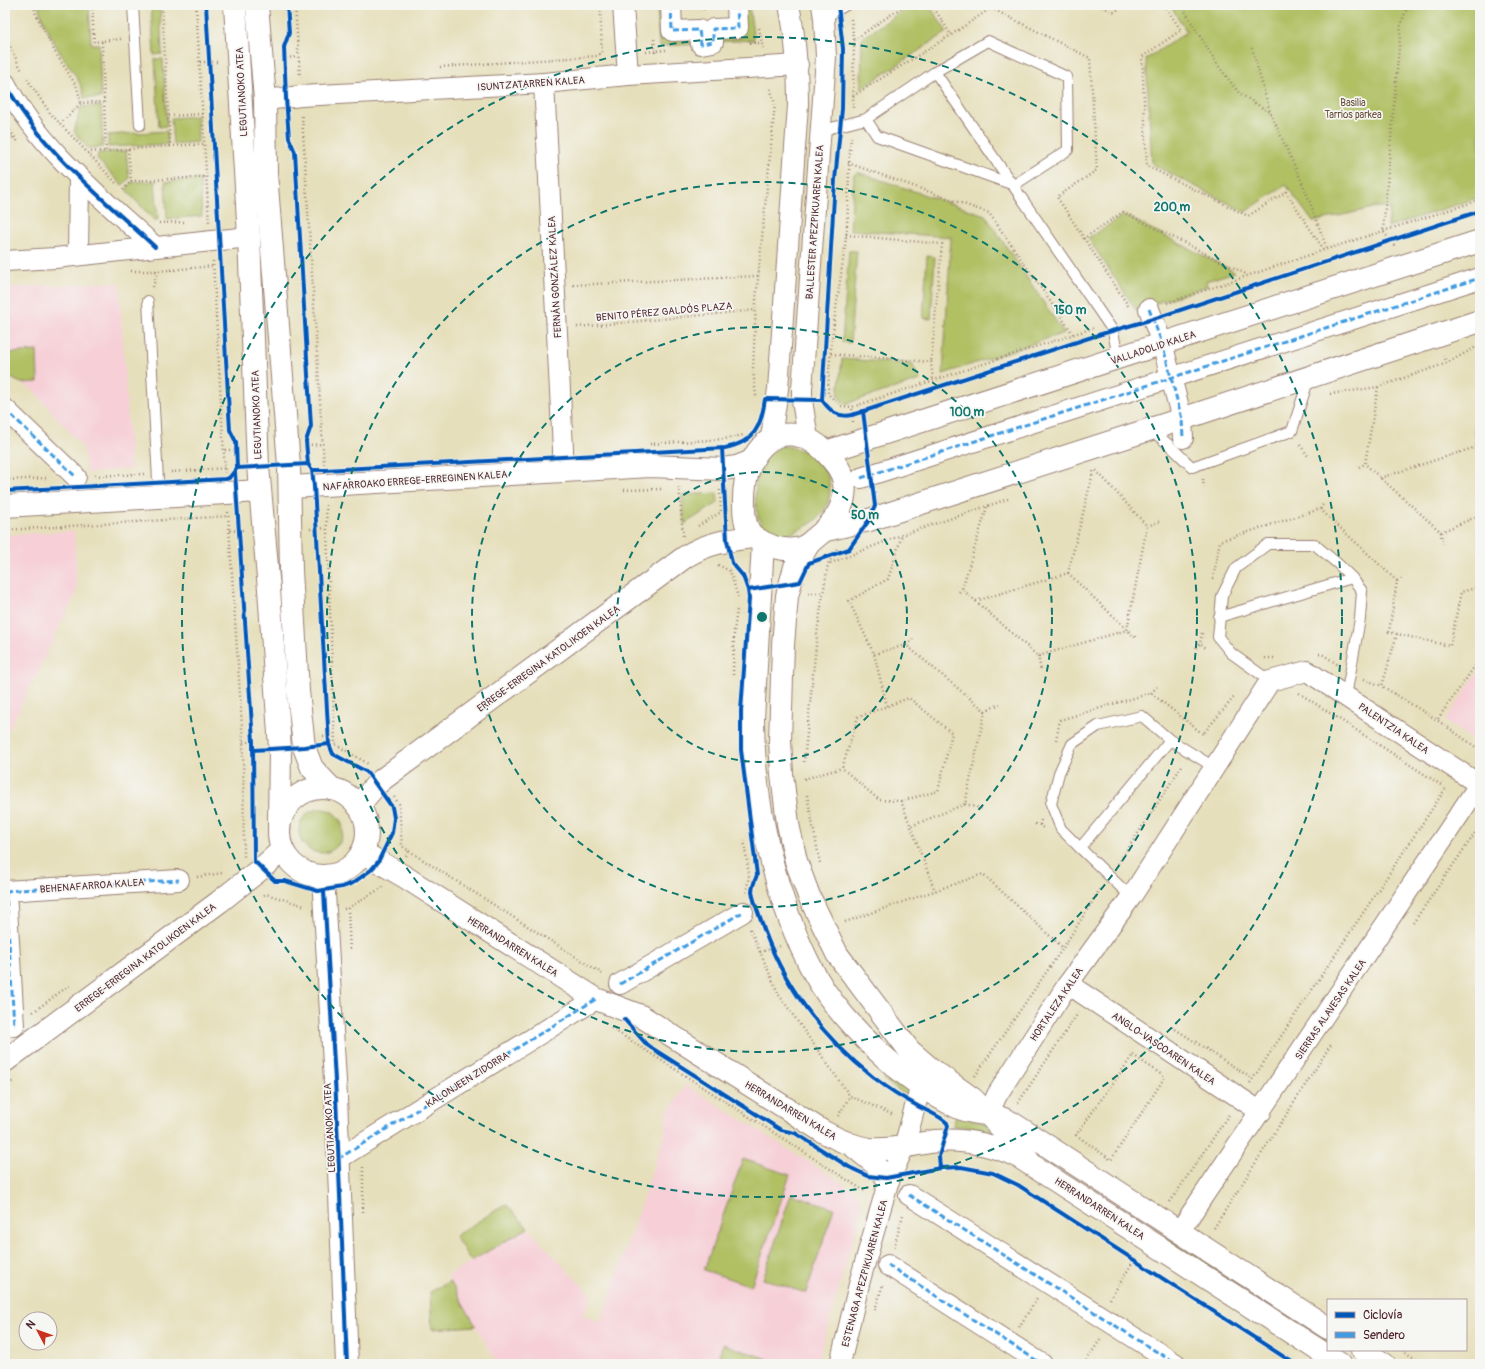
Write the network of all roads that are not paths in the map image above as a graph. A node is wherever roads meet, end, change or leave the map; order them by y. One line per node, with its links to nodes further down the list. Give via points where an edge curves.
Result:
1 (133, 5): 17 (lane)
2 (235, 5): 21 (main road, LEGUTIANOKO ATEA)
3 (256, 5): 15 (main road)
4 (623, 5): 12 (street)
5 (671, 5): 6 (street, via 672,31 699,30 701,44 713,42 713,29 738,28)
6 (737, 5)
7 (789, 5): 10 (street)
8 (848, 9): 9 (lane)
9 (823, 11): 18 (street, BALLESTER APEZPIKUAREN KALEA, via 826,57)
10 (798, 65): 12 (street, ISUNTZATARREN KALEA); 37 (street, via 797,129 778,389)
11 (935, 72): 16 (lane); 20 (lane); 20 (lane, via 988,41 1067,77 1068,150)
12 (628, 75): 14 (street, ISUNTZATARREN KALEA)
13 (5, 83): 19 (street, via 38,132)
14 (544, 83): 15 (street, ISUNTZATARREN KALEA); 41 (street, FERNÁN GONZÁLEZ KALEA)
15 (265, 100): 44 (main road, via 266,173)
16 (866, 119): 18 (lane); 20 (lane, via 877,136)
17 (140, 125)
18 (821, 129): 38 (street, BALLESTER APEZPIKUAREN KALEA, via 802,389)
19 (79, 177): 23 (street); 24 (street)
20 (1014, 185): 31 (lane, via 1113,331)
21 (249, 237): 23 (street); 45 (main road, LEGUTIANOKO ATEA)
22 (1480, 241): 30 (main road, VALLADOLID KALEA)
23 (155, 247): 24 (street)
24 (78, 255): 25 (street)
25 (5, 261)
26 (1480, 278): 32 (street)
27 (148, 301): 46 (lane)
28 (1139, 308): 30 (street)
29 (1480, 321): 33 (main road)
30 (1162, 343): 31 (main road, VALLADOLID KALEA); 32 (street)
31 (1118, 358): 39 (main road, VALLADOLID KALEA)
32 (1171, 378): 36 (street); 43 (street)
33 (1309, 378): 35 (lane, via 1292,431 1192,467); 36 (main road)
34 (5, 409): 42 (street)
35 (1150, 429): 36 (main road); 48 (main road, via 869,520)
36 (1182, 429)
37 (761, 436): 38 (main road, via 794,435); 40 (main road, via 758,452)
38 (808, 439): 39 (main road)
39 (826, 452): 48 (main road, via 837,466 844,482 844,493 841,506)
40 (752, 461): 41 (main road, NAFARROAKO ERREGE-ERREGINEN KALEA, via 737,466 721,477 650,466); 49 (main road, via 744,481 744,516)
41 (563, 470): 44 (main road, NAFARROAKO ERREGE-ERREGINEN KALEA, via 325,475)
42 (76, 477)
43 (861, 478)
44 (290, 487): 45 (main road, NAFARROAKO ERREGE-ERREGINEN KALEA); 58 (main road, via 291,571 304,747 312,768)
45 (260, 491): 46 (main road, NAFARROAKO ERREGE-ERREGINEN KALEA); 60 (main road, LEGUTIANOKO ATEA, via 280,748)
46 (159, 498): 47 (main road, NAFARROAKO ERREGE-ERREGINEN KALEA)
47 (5, 506)
48 (826, 530): 50 (main road)
49 (758, 540): 50 (main road, via 785,550); 59 (main road, ERREGE-ERREGINA KATOLIKOEN KALEA, via 727,540 706,546 686,558 383,779); 75 (main road, via 753,748 765,832 781,892 798,939 816,976 847,1020 865,1039)
50 (808, 545): 73 (main road, via 795,567 789,585 783,645 780,741 791,839 808,896 837,954 909,1050)
51 (1352, 578): 52 (lane); 52 (lane, via 1314,544 1268,544 1236,568 1222,596); 54 (lane, via 1362,591 1360,618)
52 (1219, 617): 53 (lane, via 1218,637 1231,652)
53 (1270, 681): 54 (street, PALENTZIA KALEA, via 1307,671); 56 (street, HORTALEZA KALEA)
54 (1346, 696): 57 (street, PALENTZIA KALEA)
55 (1170, 740): 56 (lane); 61 (lane); 61 (lane, via 1142,716 1098,726 1072,744 1059,773 1051,804 1061,829)
56 (1214, 767): 67 (street, HORTALEZA KALEA)
57 (1480, 785): 76 (street, SIERRAS ALAVESAS KALEA)
58 (332, 789): 59 (main road, via 342,792); 60 (main road, via 308,790 298,795 282,814)
59 (358, 806): 63 (main road, via 367,829)
60 (279, 825): 62 (main road)
61 (1080, 848): 67 (lane)
62 (282, 850): 64 (main road, via 289,861 299,869); 74 (main road, ERREGE-ERREGINA KATOLIKOEN KALEA)
63 (362, 852): 64 (main road, via 341,871); 71 (main road, HERRANDARREN KALEA, via 389,883)
64 (323, 876): 80 (main road, LEGUTIANOKO ATEA)
65 (179, 880): 66 (street, BEHENAFARROA KALEA)
66 (6, 891): 72 (street)
67 (1131, 897): 70 (street, HORTALEZA KALEA)
68 (743, 912): 69 (street)
69 (620, 984)
70 (1068, 984): 76 (street, ANGLO-VASCOAREN KALEA); 77 (street, HORTALEZA KALEA, via 996,1095)
71 (596, 999): 78 (main road, HERRANDARREN KALEA, via 641,1016 822,1131); 80 (street, KALONJEEN ZIDORRA)
72 (14, 1026)
73 (924, 1063): 75 (street, ESTENAGA APEZPIKUAREN KALEA); 77 (main road, via 973,1099)
74 (11, 1069)
75 (921, 1085): 77 (main road, via 958,1108); 79 (street, ESTENAGA APEZPIKUAREN KALEA)
76 (1261, 1112): 84 (street, SIERRAS ALAVESAS KALEA)
77 (988, 1115): 81 (main road, via 1011,1138); 84 (main road, via 1012,1123)
78 (849, 1144): 79 (main road, HERRANDARREN KALEA, via 868,1149); 82 (street, via 881,1170)
79 (904, 1147): 81 (main road, HERRANDARREN KALEA, via 937,1141 981,1144 1005,1151); 82 (street, ESTENAGA APEZPIKUAREN KALEA)
80 (338, 1159): 88 (main road, LEGUTIANOKO ATEA)
81 (1032, 1165): 92 (main road, HERRANDARREN KALEA)
82 (888, 1183): 89 (street, ESTENAGA APEZPIKUAREN KALEA, via 860,1280)
83 (909, 1195): 91 (street)
84 (1179, 1232): 86 (main road)
85 (888, 1265): 90 (street)
86 (1327, 1327)
87 (1364, 1351): 93 (main road)
88 (347, 1364)
89 (840, 1364)
90 (1042, 1364)
91 (1176, 1364)
92 (1340, 1364)
93 (1384, 1364)

